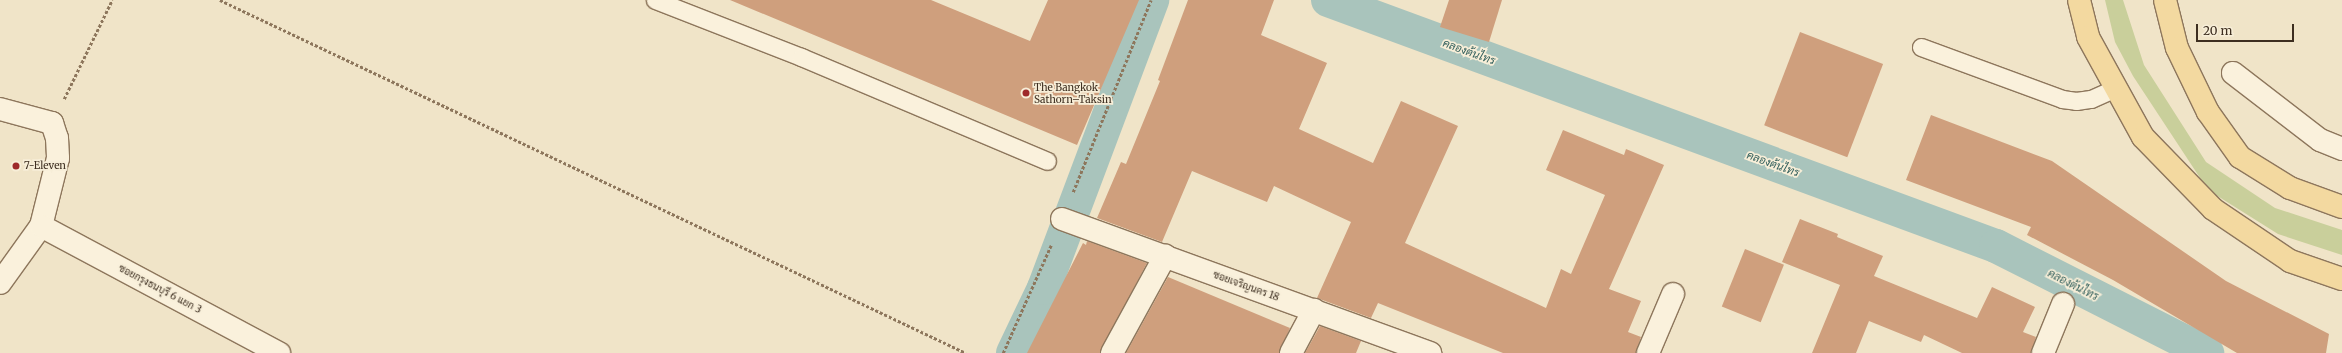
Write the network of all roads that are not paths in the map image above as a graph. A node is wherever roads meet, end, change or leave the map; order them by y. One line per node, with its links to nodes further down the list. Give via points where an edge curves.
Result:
1 (655, 0): 9 (lane, via 801,57)
2 (2079, 0): 6 (main road, via 2088,38)
3 (2165, 0): 10 (main road, via 2176,48 2208,112 2240,158 2290,188)
4 (1921, 47): 6 (lane, via 2062,99 2091,99)
5 (2233, 73): 8 (street, via 2320,140)
6 (2116, 88): 14 (main road, via 2143,137 2214,209 2290,261)
7 (0, 109): 12 (street, via 52,123 57,138 58,158)
8 (2342, 149)
9 (1047, 161)
10 (2342, 207)
11 (1062, 219): 13 (street, ซอยเจริญนคร 18)
12 (41, 226): 15 (street); 19 (street, ซอยกรุงธนบุรี 6 แยก 3)
13 (1165, 256): 18 (street, ซอยเจริญนคร 18); 20 (street)
14 (2342, 279)
15 (0, 283)
16 (1674, 294): 23 (street)
17 (2063, 304): 24 (street)
18 (1314, 310): 21 (street); 22 (street, ซอยเจริญนคร 18)
19 (279, 353)
20 (1112, 353)
21 (1291, 353)
22 (1430, 353)
23 (1648, 353)
24 (2043, 353)

